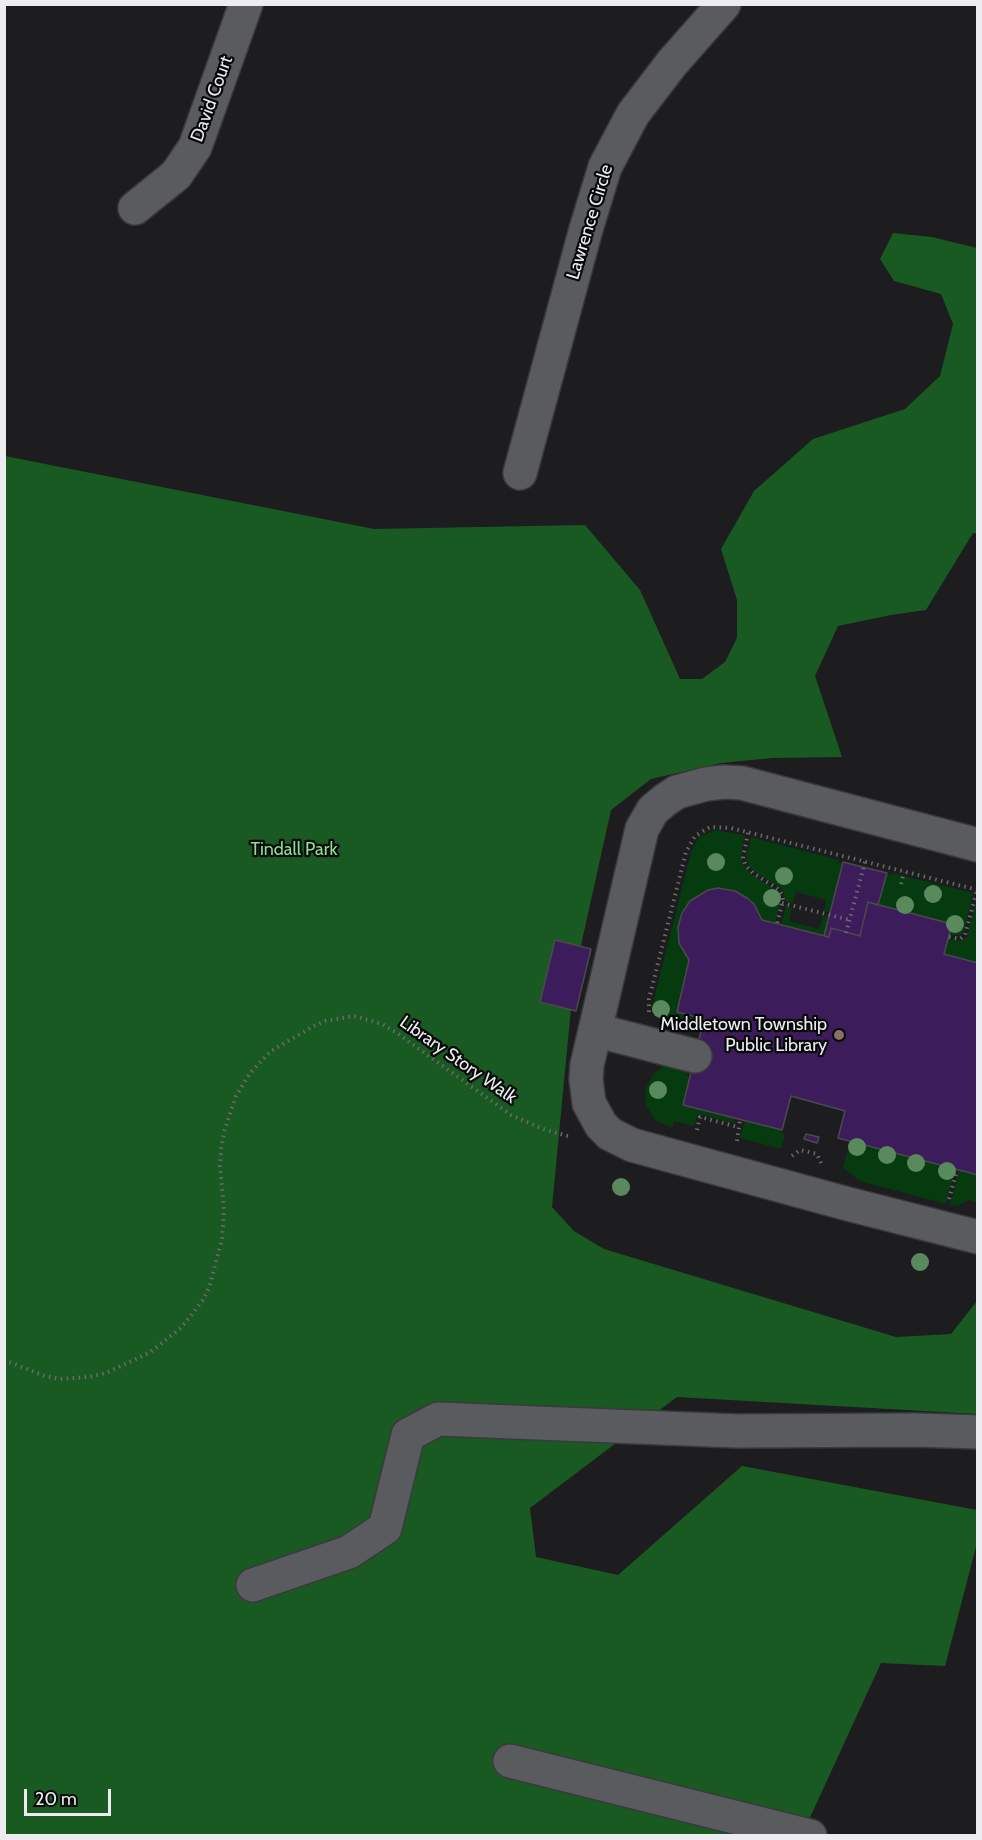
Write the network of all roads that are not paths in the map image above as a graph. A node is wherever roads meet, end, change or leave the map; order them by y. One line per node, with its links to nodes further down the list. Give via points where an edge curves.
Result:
1 (246, 4): 3 (street, David Court, via 195,147 176,175)
2 (724, 4): 4 (street, Lawrence Circle, via 633,114 605,167)
3 (135, 208)
4 (520, 473)
5 (978, 845): 6 (street, via 742,783 706,783 677,792 653,810 642,830)
6 (595, 1030): 7 (street); 8 (street, via 586,1079 589,1103 601,1125 621,1140 646,1150)
7 (695, 1056)
8 (978, 1237)
9 (978, 1432): 10 (street, via 737,1431 438,1419 408,1435 385,1528 350,1552)
10 (253, 1586)
11 (510, 1761): 12 (street)
12 (810, 1836)

